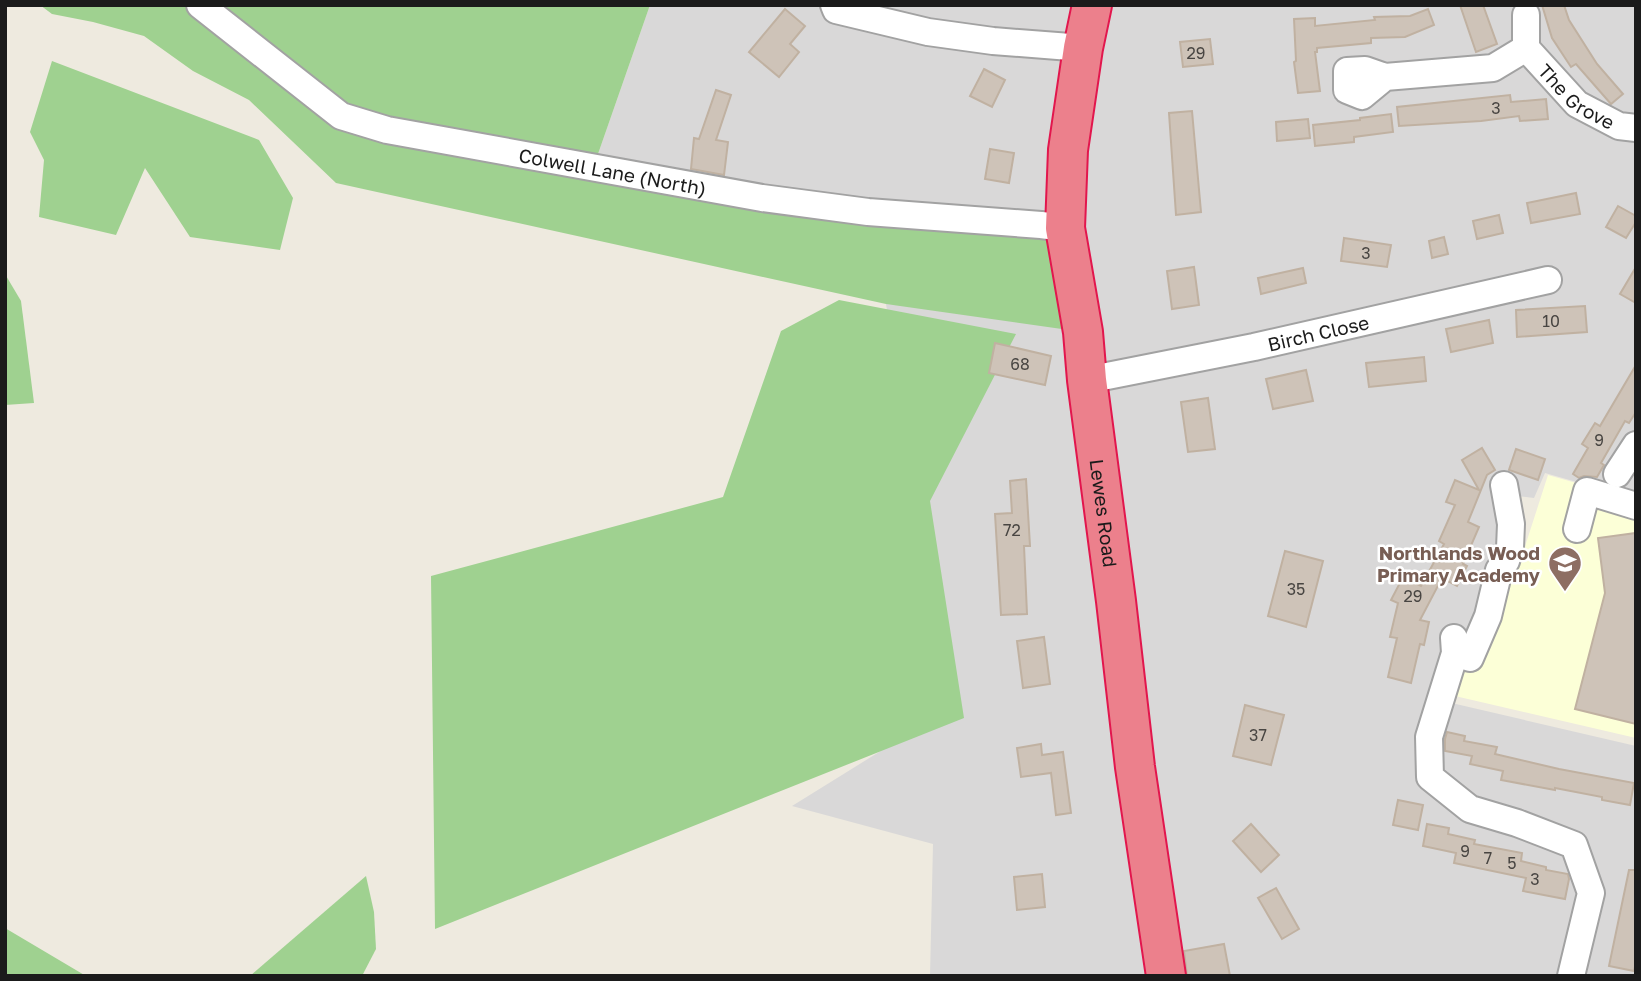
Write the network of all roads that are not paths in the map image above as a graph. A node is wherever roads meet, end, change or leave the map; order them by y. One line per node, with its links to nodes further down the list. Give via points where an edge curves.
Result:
1 (200, 5): 9 (street, Colwell Lane (North), via 341,116 387,130 762,198)
2 (834, 5): 5 (street, via 836,10 928,32)
3 (1092, 5): 5 (highway, Lewes Road)
4 (1526, 15): 6 (street, The Grove)
5 (1083, 48): 9 (highway, Lewes Road, via 1068,150)
6 (1526, 48): 7 (street, The Grove, via 1493,68); 8 (street, The Grove, via 1577,104 1619,126)
7 (1385, 78)
8 (1636, 128)
9 (1065, 228): 11 (highway, Lewes Road)
10 (1548, 279): 11 (street, Birch Close, via 1254,347)
11 (1087, 380): 17 (highway, Lewes Road)
12 (1636, 446): 13 (street)
13 (1617, 474)
14 (1504, 485): 18 (street, via 1510,548 1470,658 1454,645 1429,737 1430,777 1470,809 1574,845 1591,893)
15 (1636, 506): 16 (street, via 1587,491)
16 (1577, 529)
17 (1166, 976)
18 (1571, 976)

